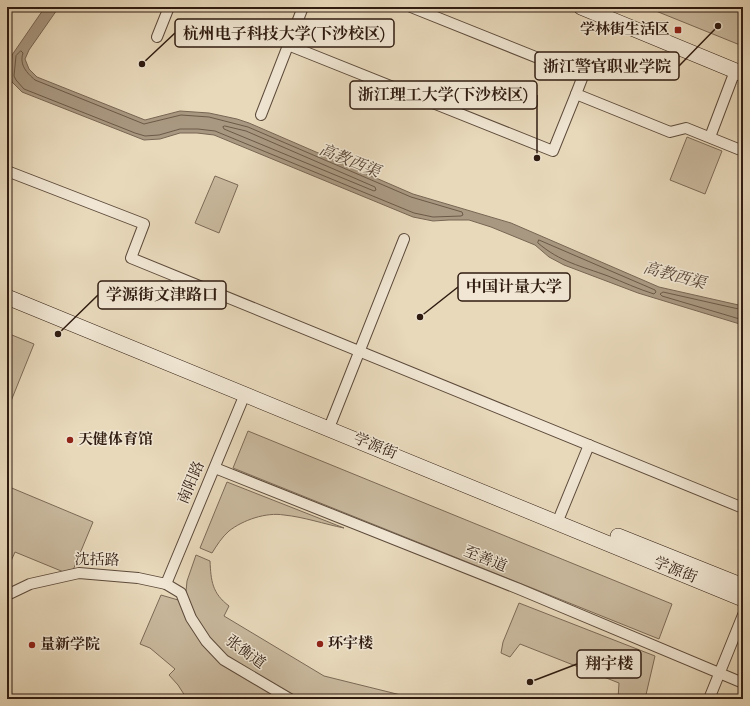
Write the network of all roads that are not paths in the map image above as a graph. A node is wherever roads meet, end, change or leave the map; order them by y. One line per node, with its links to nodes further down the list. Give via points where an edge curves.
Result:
1 (169, 7): 5 (street)
2 (303, 7): 6 (street)
3 (411, 7): 8 (street, via 583,76)
4 (581, 7): 7 (main road)
5 (156, 37)
6 (288, 45): 8 (street, via 553,151); 9 (street)
7 (739, 73): 10 (street)
8 (576, 94): 10 (street, via 670,132 686,128)
9 (261, 115)
10 (710, 137): 11 (street)
11 (743, 151)
12 (7, 171): 16 (street, via 144,224 131,258)
13 (404, 239): 16 (street)
14 (7, 286): 18 (main road, 学源街)
15 (7, 297): 17 (main road, 学源街)
16 (360, 351): 18 (street); 19 (street)
17 (245, 394): 18 (main road, 学源街); 20 (street, 南阳路)
18 (330, 426): 22 (main road, 学源街)
19 (589, 445): 21 (street); 22 (street)
20 (215, 468): 23 (street, 南阳路); 28 (street, 至善道, via 519,589)
21 (743, 508)
22 (559, 518): 24 (main road, 学源街); 26 (main road, 学源街)
23 (166, 584): 25 (street, 沈括路, via 138,578 79,572 30,584); 30 (street, 张衡道, via 181,593 191,618 206,641 224,660)
24 (743, 586)
25 (7, 595)
26 (743, 599)
27 (743, 615): 28 (street)
28 (720, 674): 29 (street, 至善道); 31 (street)
29 (743, 683)
30 (290, 699)
31 (709, 699)

